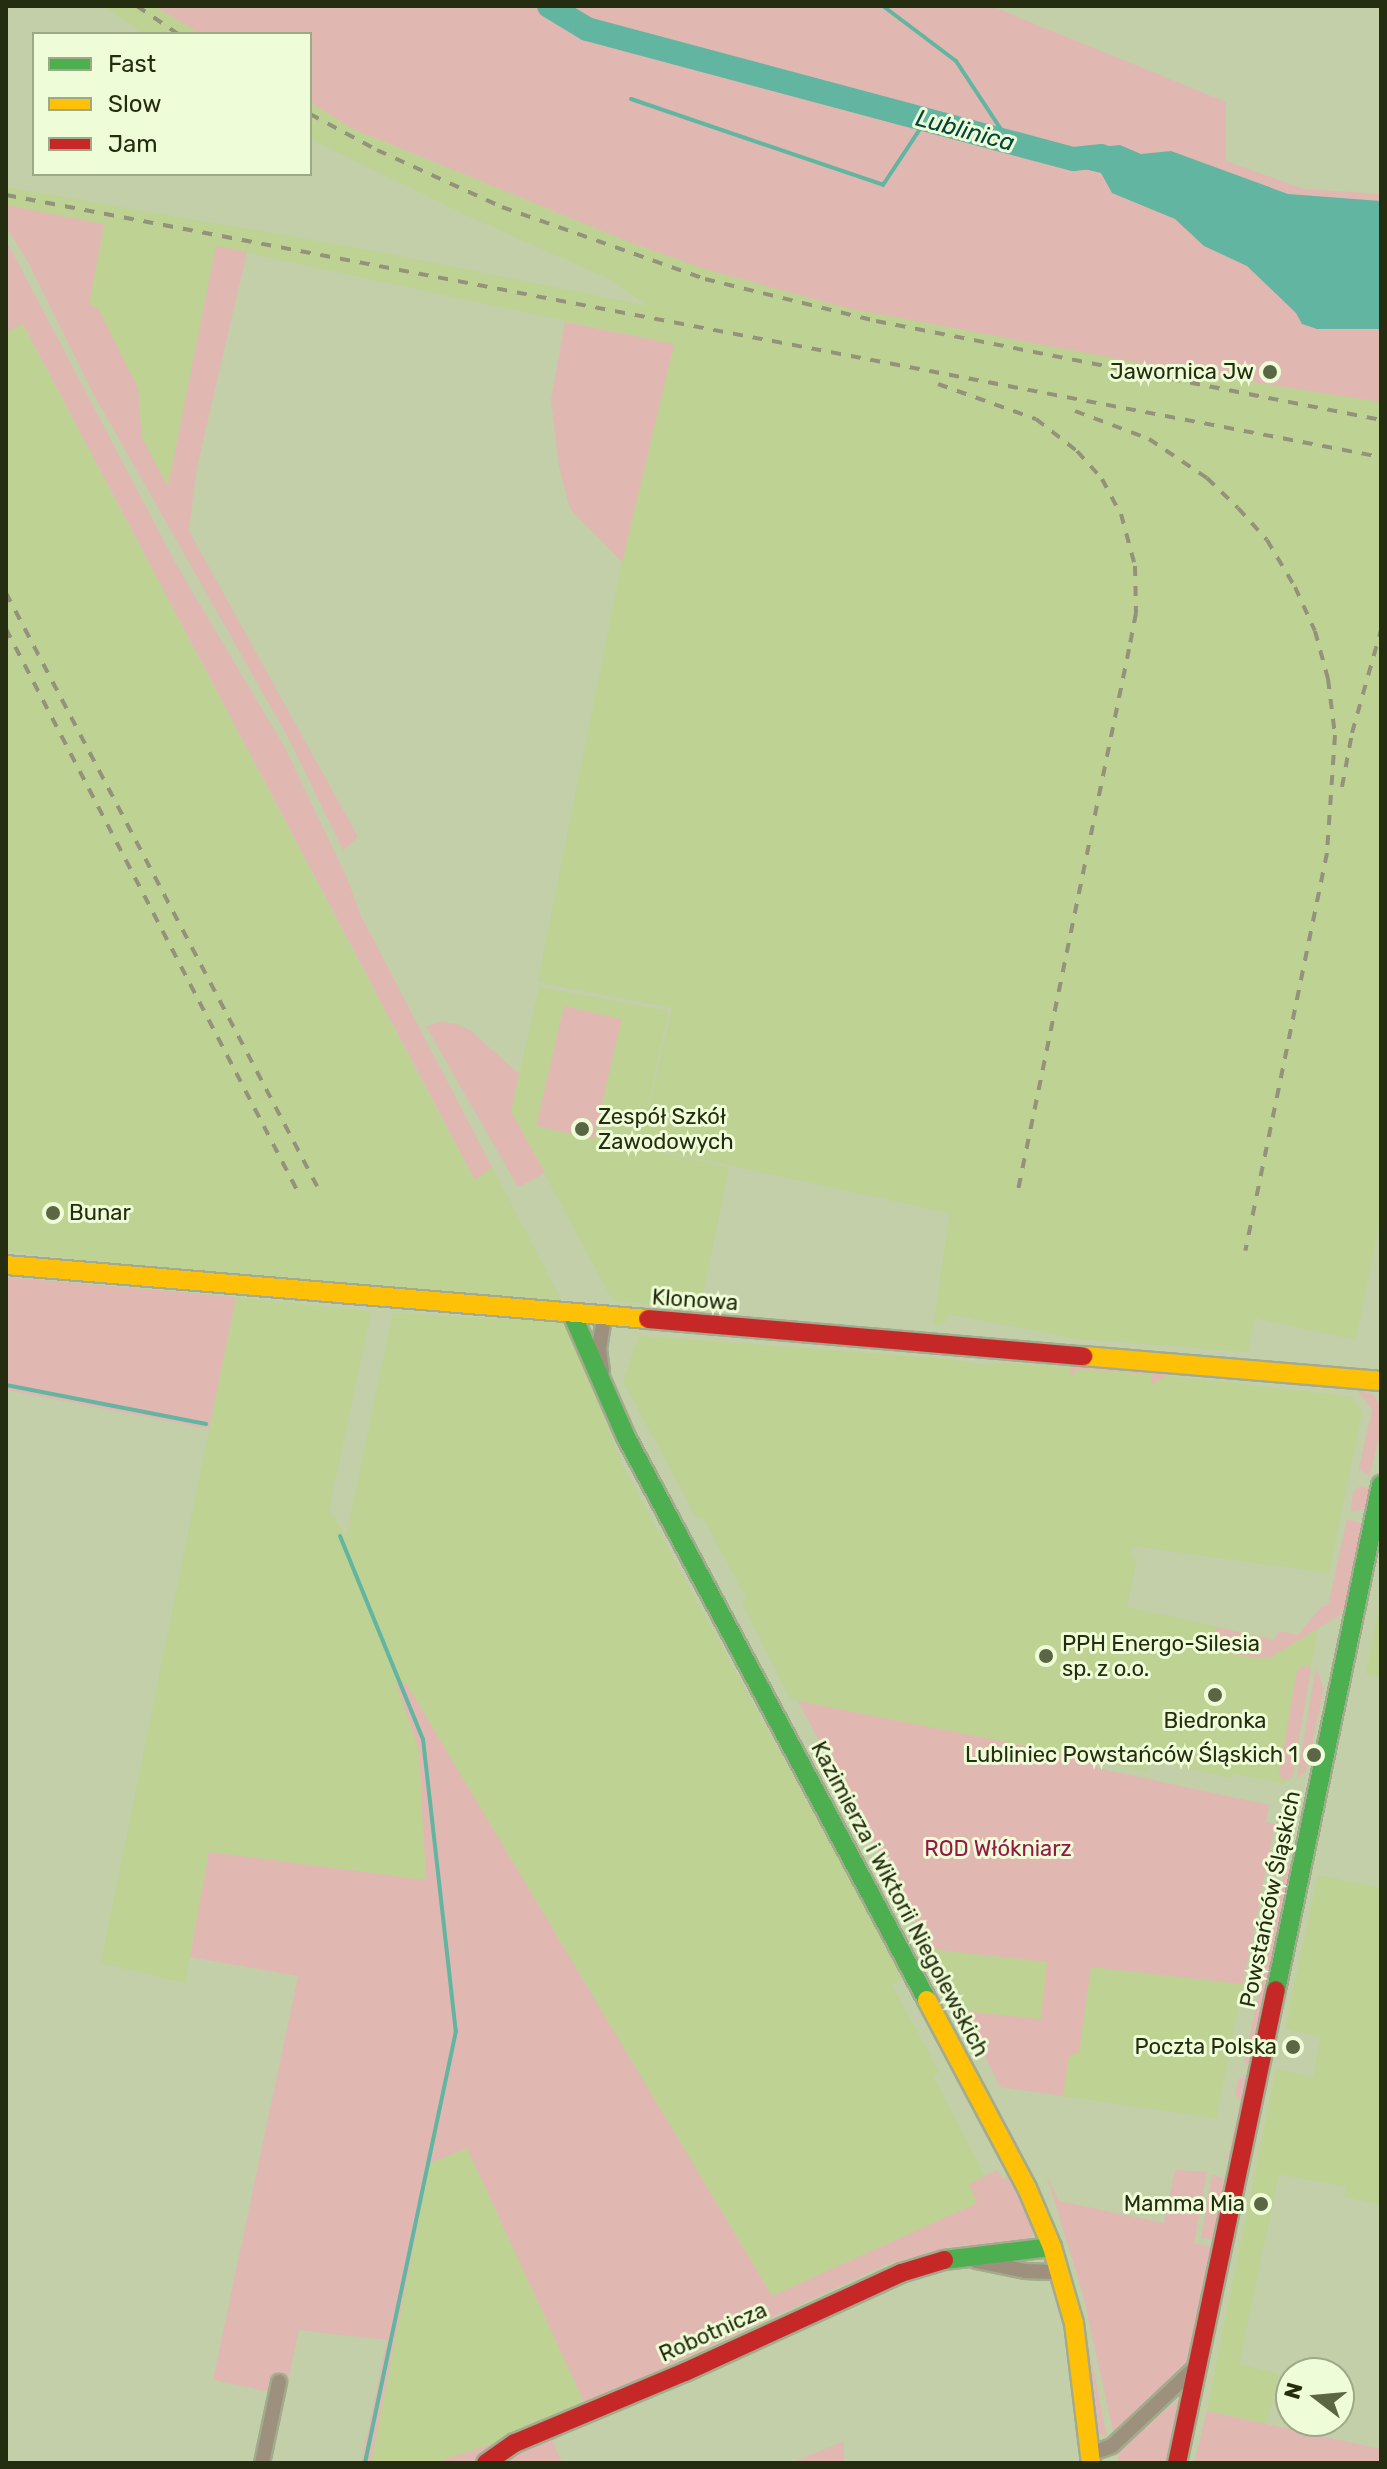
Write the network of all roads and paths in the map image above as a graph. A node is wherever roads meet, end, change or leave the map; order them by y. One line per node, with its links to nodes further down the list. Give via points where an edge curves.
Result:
1 (6, 1265): 2 (street, Klonowa)
2 (572, 1314): 3 (street, Klonowa); 5 (street, Kazimierza i Wiktorii Niegolewskich)
3 (604, 1317): 4 (street, Klonowa); 5 (street, via 599,1349)
4 (1381, 1381)
5 (605, 1388): 7 (street, Kazimierza i Wiktorii Niegolewskich, via 1027,2188)
6 (1381, 1485): 10 (street, Powstańców Śląskich)
7 (1052, 2247): 8 (street, Robotnicza); 9 (street, Kazimierza i Wiktorii Niegolewskich)
8 (964, 2258): 9 (street, Robotnicza, via 1025,2271); 14 (street, Robotnicza, via 933,2261 855,2292 515,2443)
9 (1060, 2272): 12 (street, Kazimierza i Wiktorii Niegolewskich, via 1078,2342)
10 (1199, 2364): 12 (street, Kazimierza i Wiktorii Niegolewskich, via 1112,2446); 15 (street, Powstańców Śląskich)
11 (279, 2382): 13 (street)
12 (1090, 2459)
13 (262, 2463)
14 (486, 2463)
15 (1177, 2463)

